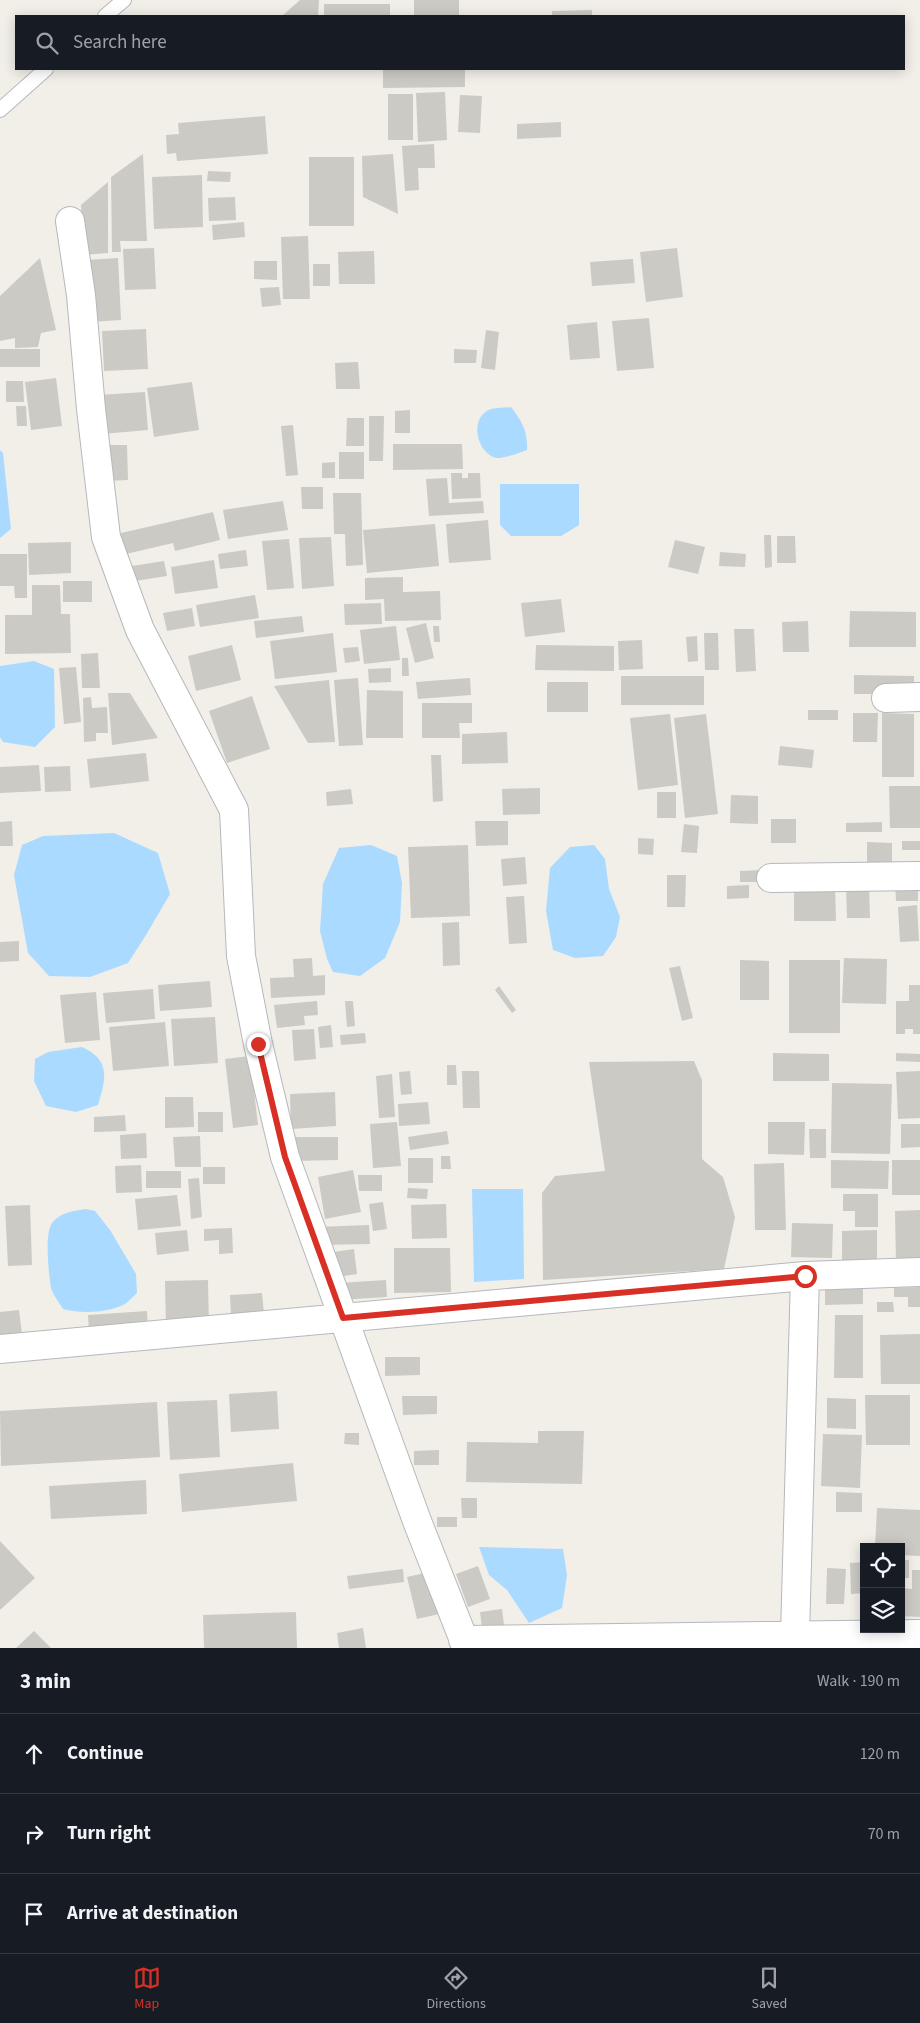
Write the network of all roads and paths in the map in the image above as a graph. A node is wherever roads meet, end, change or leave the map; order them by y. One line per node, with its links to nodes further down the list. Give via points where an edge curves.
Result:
1 (124, 0): 2 (lane)
2 (106, 15)
3 (45, 70): 4 (lane)
4 (0, 110)
5 (70, 221): 12 (street, via 81,295 106,537 140,630 234,810 240,956 258,1044 285,1157)
6 (920, 697): 7 (street)
7 (886, 698)
8 (920, 876): 9 (street)
9 (771, 878)
10 (920, 1272): 11 (street)
11 (805, 1276): 12 (street); 15 (street)
12 (343, 1318): 13 (street); 16 (street)
13 (0, 1349)
14 (920, 1634): 15 (street)
15 (795, 1635): 16 (street)
16 (465, 1644)

